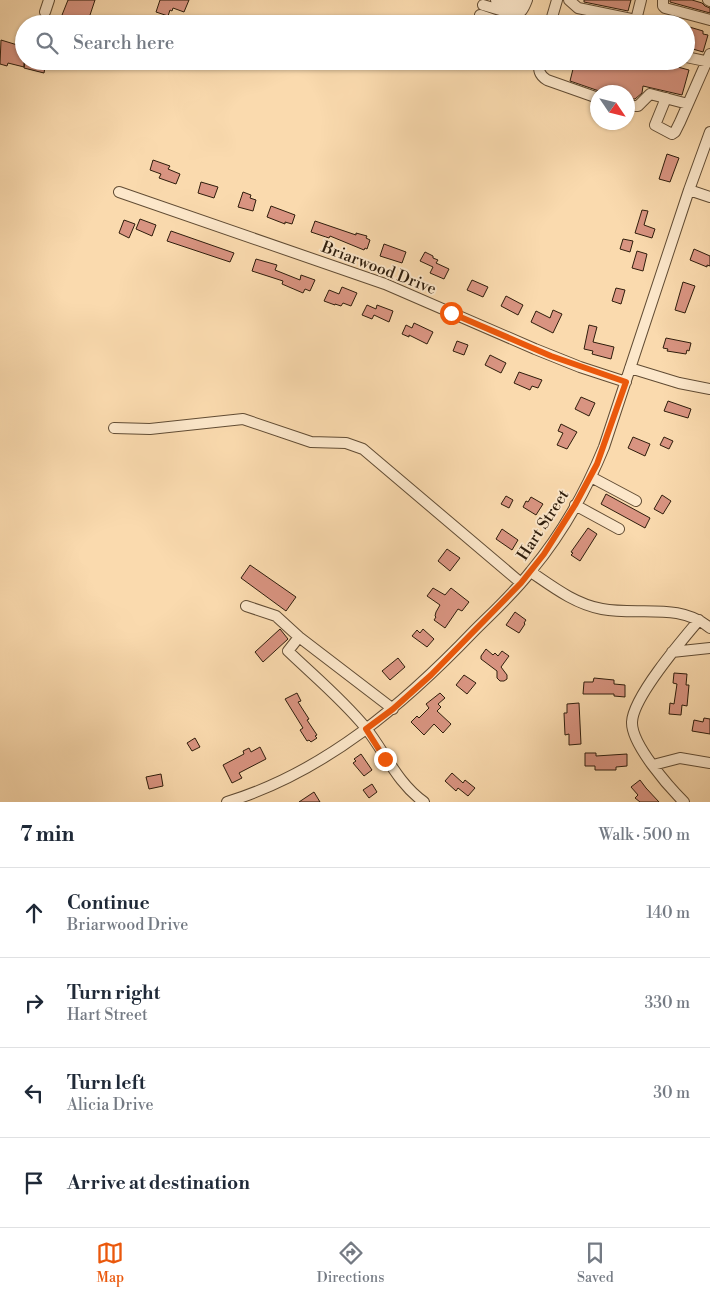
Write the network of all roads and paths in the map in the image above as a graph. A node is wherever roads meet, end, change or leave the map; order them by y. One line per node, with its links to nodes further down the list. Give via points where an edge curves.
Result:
1 (49, 0): 10 (street)
2 (496, 0): 8 (street)
3 (527, 0): 8 (street)
4 (557, 0): 11 (street)
5 (569, 0): 12 (street, via 578,8)
6 (641, 0): 13 (street)
7 (663, 0): 14 (street, via 664,8)
8 (509, 8): 9 (street)
9 (481, 11)
10 (45, 12)
11 (554, 15)
12 (606, 15)
13 (637, 15)
14 (691, 15)
15 (695, 16): 16 (street)
16 (710, 20)
17 (695, 58): 18 (street)
18 (709, 60): 22 (street)
19 (539, 70): 20 (street, via 541,77 547,80)
20 (590, 95)
21 (666, 98): 22 (street); 22 (street, via 655,126 672,134); 23 (street, via 646,95)
22 (688, 104)
23 (635, 107)
24 (710, 132): 25 (street, Hart Street)
25 (689, 190): 27 (street); 28 (street, Hart Street)
26 (119, 192): 29 (street, Briarwood Drive, via 385,284 551,356)
27 (710, 197)
28 (630, 368): 29 (street, Hart Street); 30 (street, via 679,383)
29 (626, 382): 32 (street, Hart Street)
30 (710, 388)
31 (114, 428): 37 (street, via 150,429 243,418 311,442 346,443 363,449)
32 (591, 477): 33 (street); 34 (street, Hart Street)
33 (636, 500)
34 (575, 505): 35 (street); 36 (street, Hart Street)
35 (619, 529)
36 (531, 572): 37 (street, Hart Street); 39 (street, via 560,592 592,607 623,612 672,612)
37 (521, 583): 44 (street, Hart Street)
38 (246, 606): 41 (street, via 276,616)
39 (699, 620): 40 (street); 43 (street)
40 (710, 628)
41 (299, 637): 44 (street); 45 (street, via 288,651)
42 (710, 648): 43 (street)
43 (672, 652): 47 (street, via 646,691 632,723 640,747)
44 (393, 709): 45 (street, Hart Street)
45 (366, 729): 48 (street, Hart Street, via 289,777); 49 (street, via 409,790)
46 (710, 763): 47 (street, via 680,758)
47 (653, 765): 50 (street)
48 (227, 802)
49 (424, 802)
50 (684, 802)

